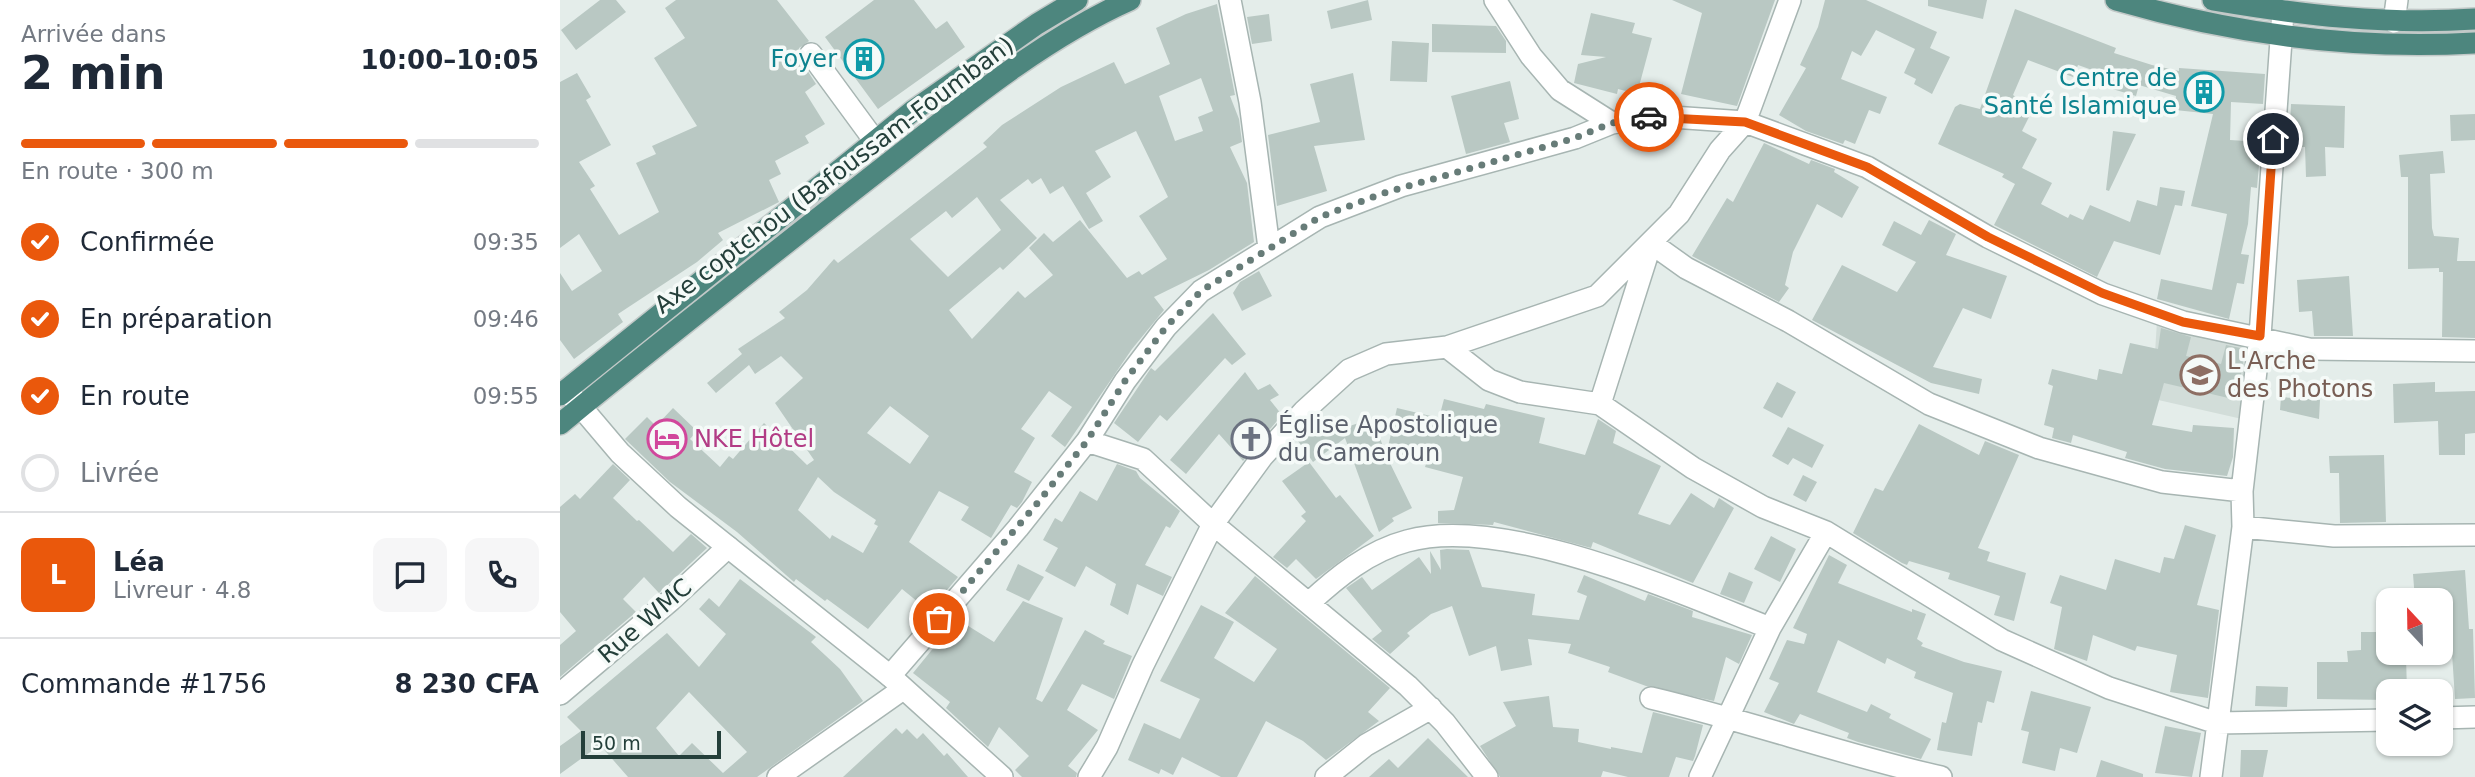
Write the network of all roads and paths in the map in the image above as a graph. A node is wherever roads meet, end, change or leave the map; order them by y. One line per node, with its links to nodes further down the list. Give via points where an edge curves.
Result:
1 (1077, 0): 15 (highway, Axe coptchou (Bafoussam-Foumban))
2 (1130, 0): 16 (highway, Axe coptchou (Bafoussam-Foumban), via 1090,18)
3 (1230, 0): 21 (street, via 1250,102)
4 (1495, 0): 18 (street, via 1531,56 1560,90)
5 (1790, 0): 17 (street)
6 (2116, 0): 12 (highway, via 2175,17)
7 (2213, 0): 9 (highway)
8 (2397, 0): 11 (street)
9 (2283, 12): 11 (highway); 12 (street)
10 (2475, 19): 11 (highway)
11 (2394, 22)
12 (2279, 36): 13 (highway, via 2393,46); 23 (street)
13 (2475, 43)
14 (811, 54): 19 (street)
15 (991, 56): 16 (highway); 19 (highway, Axe coptchou (Bafoussam-Foumban), via 915,110)
16 (1007, 75): 22 (highway, Axe coptchou (Bafoussam-Foumban))
17 (1745, 122): 18 (street, via 1657,116); 20 (street, via 1720,150 1679,214); 23 (street, via 1867,167 1988,237 2102,293 2183,322)
18 (1612, 123): 21 (street, via 1575,138 1401,186 1320,217)
19 (877, 144): 22 (highway, Axe coptchou (Bafoussam-Foumban))
20 (1651, 243): 24 (street, via 1597,296); 27 (street); 31 (street, via 1686,268 1788,321 1928,404 2039,448 2162,482)
21 (1269, 248): 30 (street, via 1201,291 1166,327)
22 (657, 331): 26 (highway, Axe coptchou (Bafoussam-Foumban)); 28 (highway, Axe coptchou (Bafoussam-Foumban))
23 (2260, 336): 25 (street, via 2309,349); 31 (street)
24 (1447, 347): 27 (street, via 1489,380 1520,392); 32 (street, via 1386,354 1349,370 1262,457)
25 (2475, 351)
26 (563, 392): 28 (street)
27 (1600, 404): 34 (street, via 1693,468 1763,507)
28 (580, 407): 29 (highway, Axe coptchou (Bafoussam-Foumban)); 36 (street, via 645,477)
29 (560, 424)
30 (1087, 441): 32 (street, via 1143,459); 39 (street)
31 (2242, 491): 33 (street)
32 (1213, 524): 37 (street); 50 (street)
33 (2243, 527): 35 (street, via 2334,536); 47 (street)
34 (1826, 532): 38 (street); 47 (street, via 2044,662)
35 (2475, 535)
36 (728, 547): 39 (street); 40 (street, Rue WMC)
37 (1309, 603): 38 (street, via 1375,553 1408,540 1486,538 1538,545 1586,560); 42 (street)
38 (1770, 628): 43 (street)
39 (897, 683): 48 (street); 49 (street)
40 (560, 694)
41 (1651, 698): 43 (street)
42 (1431, 708): 51 (street, via 1366,746); 52 (street)
43 (1726, 716): 53 (street); 54 (street, via 1860,758)
44 (2475, 717): 45 (street)
45 (2453, 718)
46 (2376, 720): 47 (street)
47 (2217, 723): 55 (street)
48 (778, 777)
49 (1002, 777)
50 (1089, 777)
51 (1326, 777)
52 (1487, 777)
53 (1700, 777)
54 (1941, 777)
55 (2211, 777)

